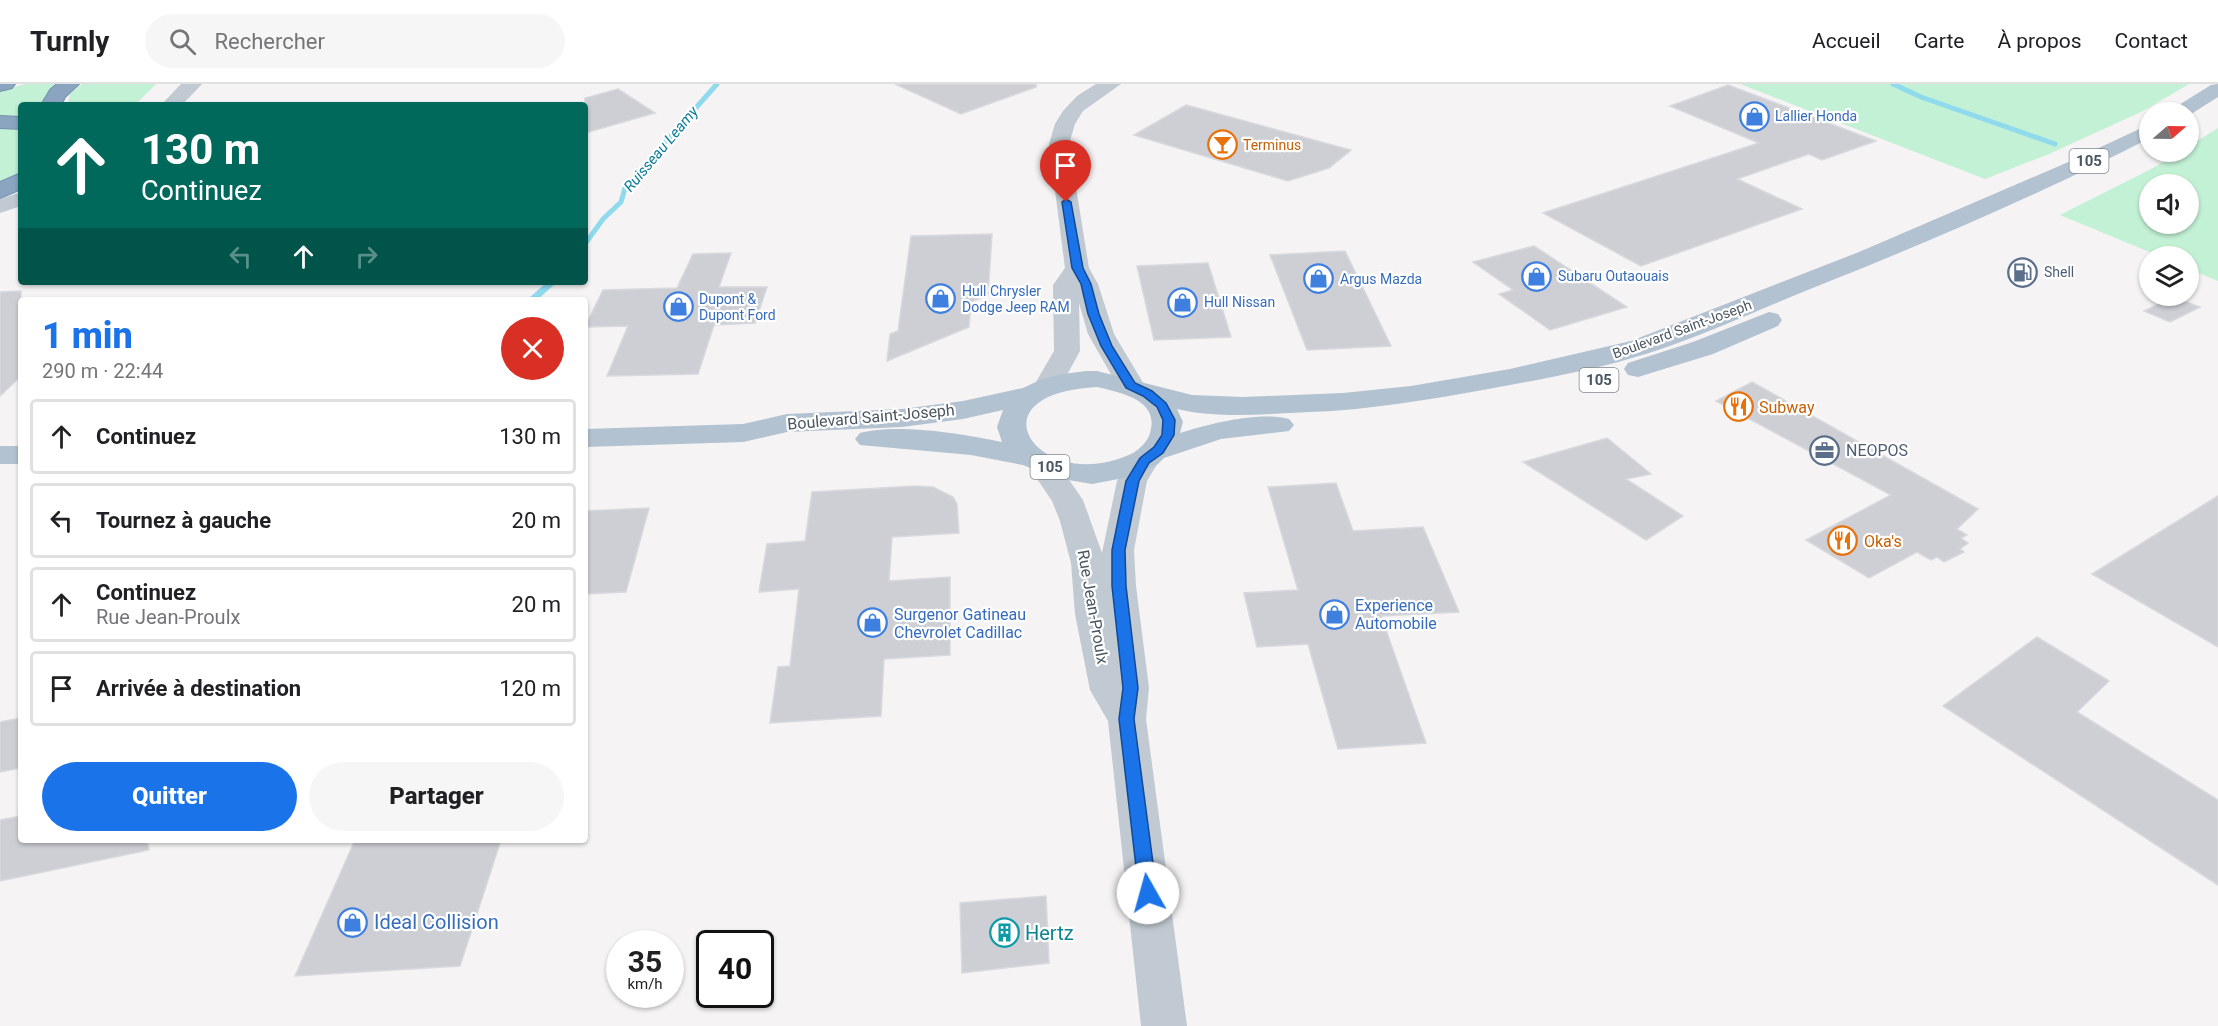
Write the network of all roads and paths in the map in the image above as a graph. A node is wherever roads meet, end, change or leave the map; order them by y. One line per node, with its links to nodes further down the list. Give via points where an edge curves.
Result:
1 (5, 84): 5 (highway)
2 (69, 84): 7 (highway)
3 (192, 84): 8 (street)
4 (1111, 84): 18 (street, via 1077,106 1060,132 1062,180)
5 (0, 85)
6 (2218, 89): 9 (main road)
7 (53, 102)
8 (174, 102)
9 (2197, 102)
10 (0, 122): 11 (highway)
11 (18, 123)
12 (2139, 136): 19 (main road, Boulevard Saint-Joseph / 105, via 2081,165 1868,257 1640,347 1592,360 1510,377 1343,402 1192,404)
13 (2139, 155): 25 (main road, Boulevard Saint-Joseph / 105, via 2029,208 1816,301 1663,362 1576,385 1412,413 1217,431)
14 (18, 181): 15 (highway)
15 (0, 190)
16 (18, 200): 17 (street)
17 (0, 206)
18 (1077, 268): 19 (street, via 1101,334); 20 (street, via 1066,285 1067,351)
19 (1139, 389): 20 (main road, 105, via 1097,379); 25 (main road, via 1162,405 1169,420 1168,435)
20 (1040, 390): 21 (main road, Boulevard Saint-Joseph / 105, via 953,411 902,418 787,423); 26 (main road, 105, via 1020,405 1012,418 1011,432 1017,446)
21 (743, 433): 22 (main road, Boulevard Saint-Joseph / 105); 26 (main road, Boulevard Saint-Joseph / 105, via 784,441 906,438 963,443)
22 (588, 438)
23 (18, 454): 24 (main road)
24 (0, 455)
25 (1151, 455): 26 (main road, 105, via 1107,472 1085,474); 27 (street, Rue Jean-Proulx, via 1132,481 1118,550 1131,688)
26 (1036, 461): 27 (street, Rue Jean-Proulx, via 1067,500 1076,521 1088,563 1092,614 1108,690)
27 (1127, 719): 28 (street, Rue Jean-Proulx)
28 (1164, 1026)

